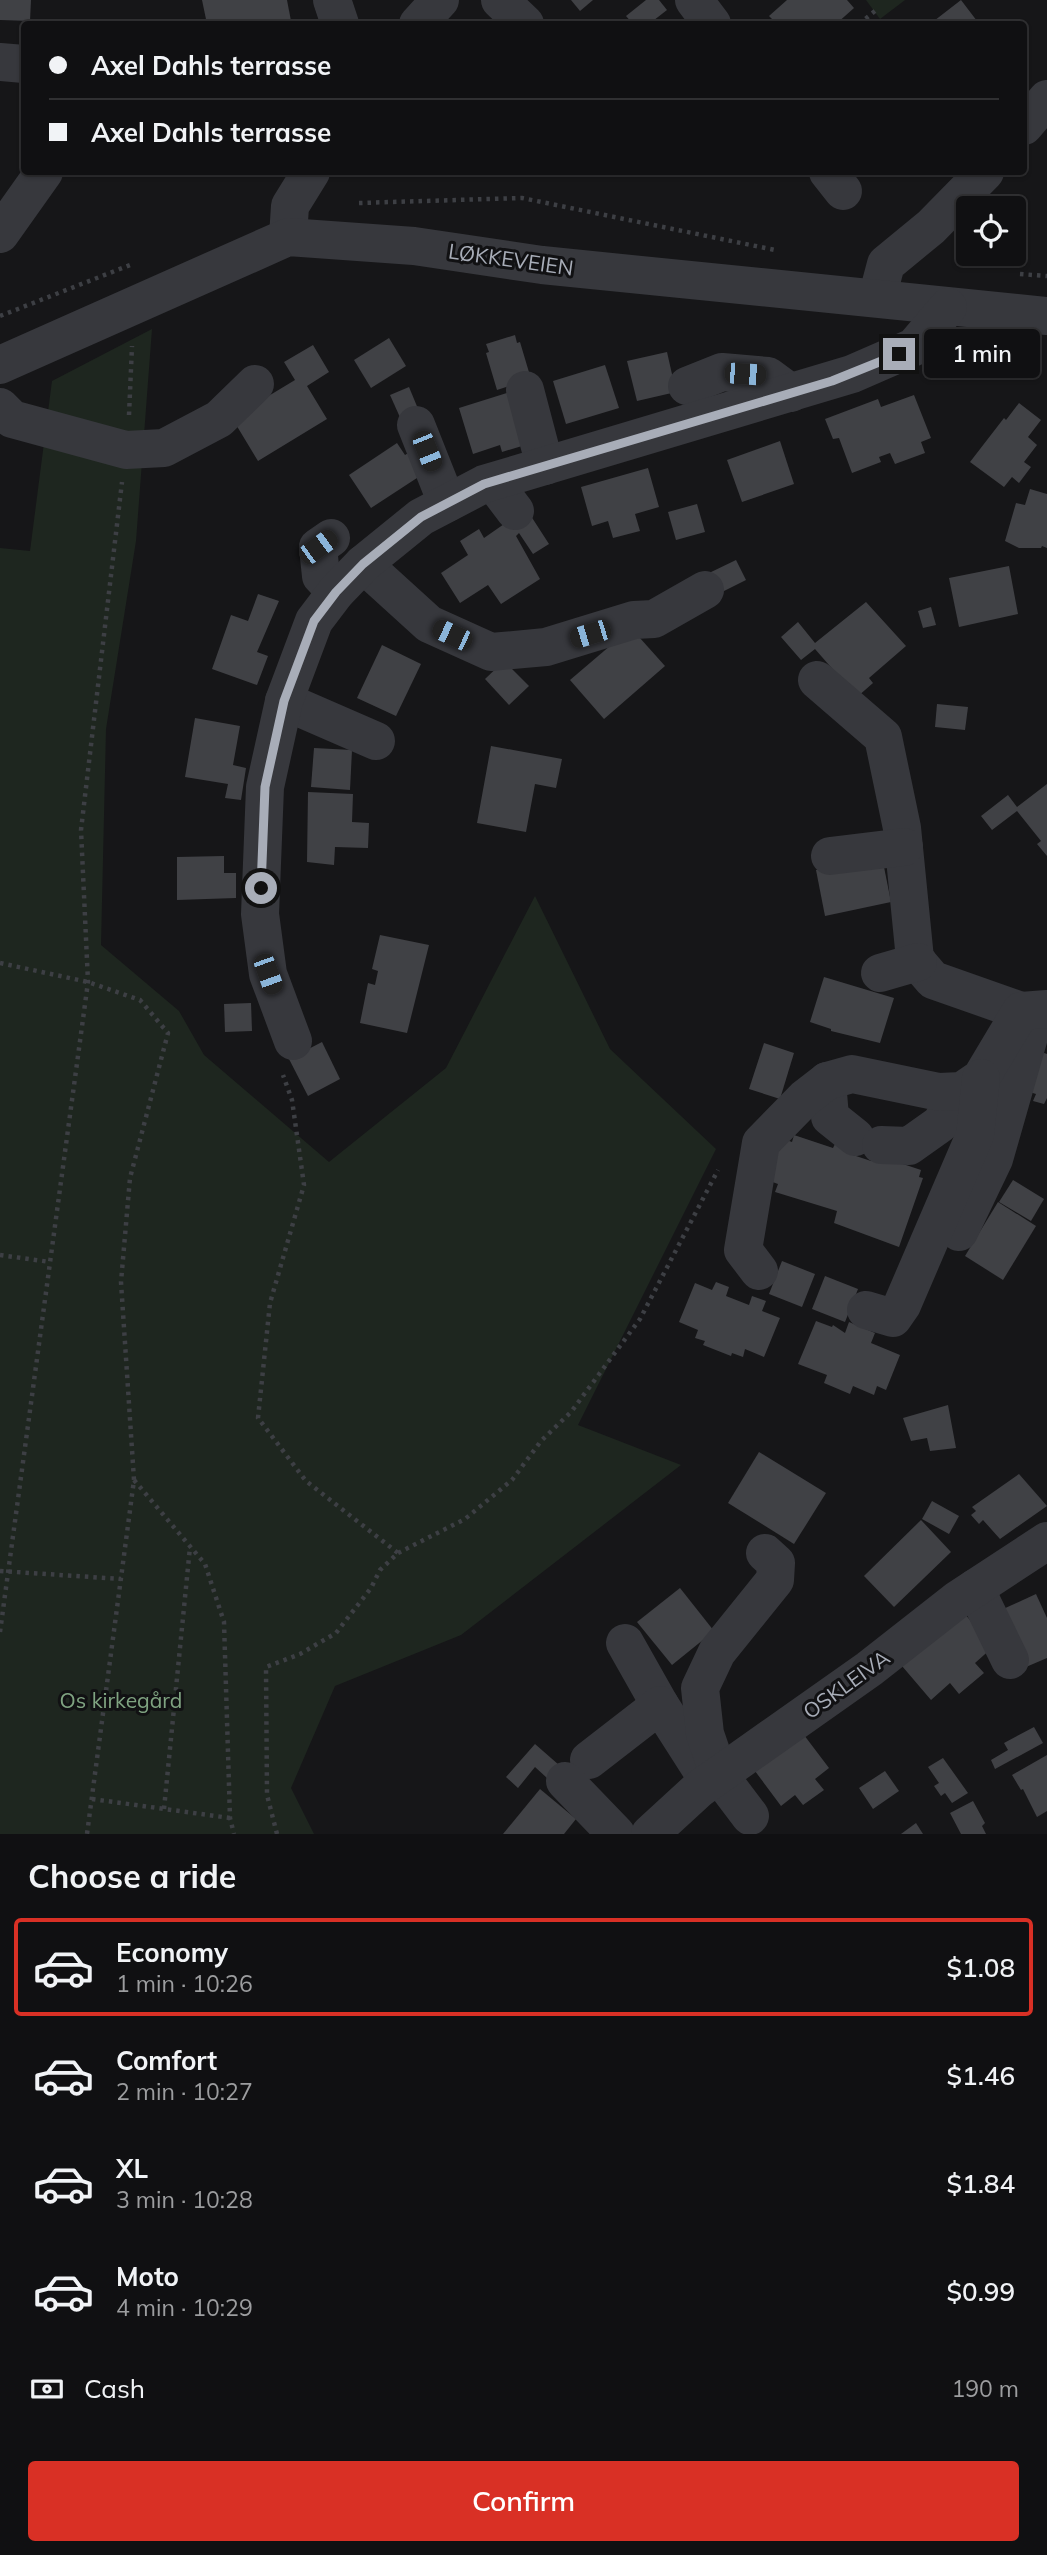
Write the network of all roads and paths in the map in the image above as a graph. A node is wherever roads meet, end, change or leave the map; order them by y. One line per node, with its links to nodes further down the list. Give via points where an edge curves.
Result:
1 (332, 0): 5 (street)
2 (440, 0): 6 (street)
3 (500, 0): 7 (street)
4 (875, 11): 8 (path)
5 (339, 21)
6 (421, 21)
7 (522, 21)
8 (863, 21)
9 (0, 62): 10 (street)
10 (21, 64)
11 (1047, 99): 12 (street)
12 (1027, 122)
13 (42, 175): 16 (street)
14 (309, 175): 17 (street, via 290,206)
15 (982, 175): 19 (street, via 887,264)
16 (0, 234)
17 (288, 237): 19 (street, LØKKEVEIEN, via 414,246 542,265); 21 (street, LØKKEVEIEN)
18 (111, 272): 21 (path)
19 (877, 298): 20 (street, LØKKEVEIEN)
20 (948, 307): 22 (street, LØKKEVEIEN); 27 (street, via 914,347 852,374)
21 (125, 311): 23 (street, LØKKEVEIEN); 30 (path, via 132,330)
22 (1047, 316)
23 (0, 365)
24 (254, 384): 30 (street, via 219,419 164,448)
25 (687, 386): 27 (street, via 722,372 768,376)
26 (525, 390): 31 (street)
27 (791, 393): 31 (street, via 717,428)
28 (0, 407): 30 (street, via 12,419)
29 (416, 425): 32 (street)
30 (126, 450): 45 (path, via 81,830)
31 (545, 466): 32 (street, via 504,496)
32 (447, 503): 34 (street, via 421,517)
33 (331, 538): 36 (street, via 318,547 321,576)
34 (363, 564): 35 (street, via 429,624 491,652 546,647 634,620 658,628); 36 (street)
35 (705, 590)
36 (336, 592): 38 (street, via 314,621 294,632)
37 (817, 680): 40 (street, via 883,737)
38 (284, 701): 39 (street); 47 (street, via 265,787 260,914 268,974)
39 (376, 741)
40 (904, 847): 41 (street); 42 (street)
41 (830, 856)
42 (918, 962): 44 (street); 46 (street, via 933,980)
43 (0, 963): 45 (path)
44 (880, 973)
45 (88, 982): 53 (path); 56 (path, via 140,1000 168,1033 130,1178 121,1282)
46 (1035, 1010): 49 (street); 51 (street, via 995,1159)
47 (293, 1041): 59 (path, via 274,1049 292,1100 304,1185 270,1303 258,1418 306,1481)
48 (827, 1081): 49 (street, via 852,1074 939,1092); 49 (street, via 830,1117 868,1141 909,1146 940,1124); 50 (street)
49 (971, 1085): 55 (street, via 975,1135 902,1305 893,1318)
50 (761, 1143): 54 (street, via 743,1250); 59 (path, via 727,1152 640,1318 571,1412 541,1441 512,1480 465,1519)
51 (959, 1232)
52 (0, 1255): 53 (path)
53 (50, 1262): 62 (path)
54 (759, 1271)
55 (866, 1310)
56 (134, 1480): 58 (path); 63 (path)
57 (1047, 1541): 64 (street, OSKLEIVA)
58 (190, 1546): 71 (path); 73 (path, via 205,1564 224,1622)
59 (398, 1553): 76 (path, via 380,1570 336,1633 266,1667 267,1796)
60 (765, 1553): 69 (street, via 776,1563 775,1580 717,1652 700,1688)
61 (0, 1571): 62 (path)
62 (8, 1572): 63 (path); 65 (path)
63 (121, 1579): 70 (path)
64 (975, 1588): 67 (street); 69 (street, OSKLEIVA)
65 (0, 1632)
66 (625, 1643): 68 (street)
67 (1010, 1660)
68 (660, 1705): 69 (street); 77 (street, via 577,1770)
69 (714, 1779): 72 (street); 78 (street, OSKLEIVA)
70 (92, 1799): 71 (path); 74 (path)
71 (164, 1809): 73 (path)
72 (750, 1816)
73 (230, 1818): 75 (path)
74 (87, 1834)
75 (234, 1834)
76 (276, 1834)
77 (617, 1834)
78 (650, 1834)

